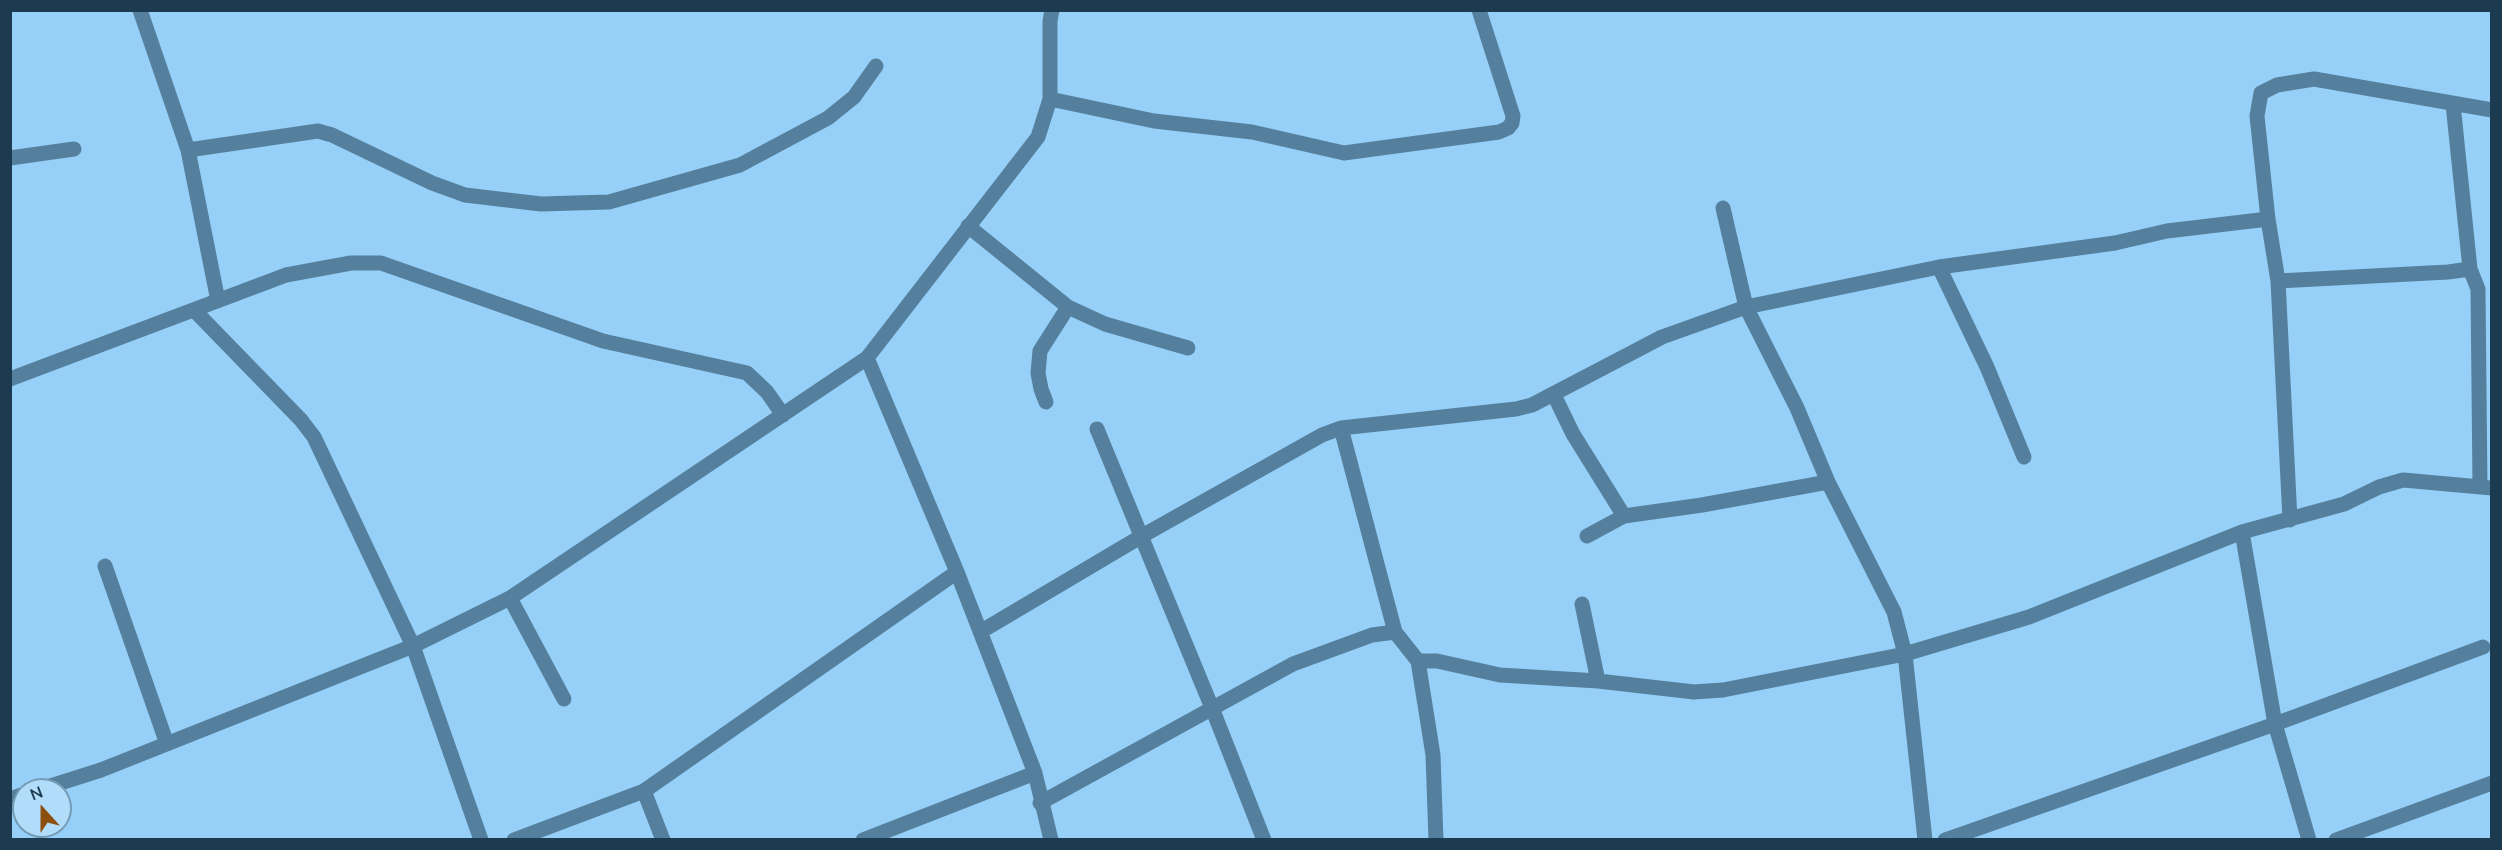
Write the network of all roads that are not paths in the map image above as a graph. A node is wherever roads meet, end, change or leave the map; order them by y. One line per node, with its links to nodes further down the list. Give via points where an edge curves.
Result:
1 (140, 10): 9 (street)
2 (1052, 10): 5 (street)
3 (1479, 10): 5 (street, via 1513,116 1508,128 1499,132 1344,153 1252,132 1154,121)
4 (876, 66): 9 (street, via 854,97 828,118 740,165 609,202 541,204 465,195 318,132)
5 (1050, 99): 13 (street, via 1038,137)
6 (2453, 104): 7 (street); 12 (street, via 2314,80 2277,85 2261,93 2257,116); 15 (street)
7 (2492, 110)
8 (74, 148): 10 (street)
9 (188, 150): 18 (street)
10 (10, 158)
11 (1723, 208): 20 (street)
12 (2268, 219): 14 (street); 16 (street)
13 (968, 226): 19 (street); 23 (street)
14 (1939, 267): 20 (street); 30 (street)
15 (2470, 269): 16 (street); 17 (street)
16 (2278, 281): 34 (street)
17 (2485, 290): 32 (street)
18 (218, 301): 21 (street); 27 (street, via 286,275 351,263 381,263 603,341 747,373)
19 (1068, 307): 22 (street, via 1097,321); 26 (street, via 1040,351 1038,373)
20 (1746, 307): 25 (street, via 1662,337); 31 (street, via 1797,408)
21 (194, 310): 24 (street); 44 (street, via 314,436)
22 (1188, 348)
23 (867, 358): 27 (street); 39 (street)
24 (10, 379)
25 (1554, 395): 28 (street, via 1516,409); 33 (street, via 1573,434)
26 (1047, 402)
27 (783, 415): 40 (street)
28 (1341, 428): 36 (street); 43 (street)
29 (1097, 429): 36 (street)
30 (2024, 457)
31 (1828, 482): 33 (street); 46 (street, via 1894,612)
32 (2486, 487): 34 (street, via 2403,480)
33 (1624, 516): 37 (street)
34 (2290, 520): 35 (street)
35 (2242, 532): 46 (street, via 2030,617); 51 (street)
36 (1142, 536): 42 (street); 50 (street)
37 (1587, 536)
38 (105, 566): 52 (street)
39 (957, 572): 42 (street); 56 (street)
40 (510, 598): 44 (street); 49 (street)
41 (1582, 604): 48 (street)
42 (980, 632): 53 (street)
43 (1395, 632): 47 (street); 50 (street, via 1372,635 1293,664)
44 (413, 646): 52 (street); 58 (street)
45 (2483, 647): 51 (street)
46 (1905, 654): 48 (street, via 1713,691); 65 (street)
47 (1418, 661): 48 (street, via 1500,675); 64 (street, via 1433,755)
48 (1598, 681)
49 (564, 699)
50 (1212, 708): 57 (street); 63 (street)
51 (2275, 724): 66 (street); 67 (street)
52 (166, 744): 54 (street)
53 (1035, 773): 57 (street); 61 (street)
54 (72, 779)
55 (2492, 783): 68 (street)
56 (644, 791): 59 (street); 60 (street)
57 (1040, 802): 62 (street)
58 (481, 840)
59 (514, 840)
60 (663, 840)
61 (863, 840)
62 (1051, 840)
63 (1264, 840)
64 (1436, 840)
65 (1925, 840)
66 (1945, 840)
67 (2309, 840)
68 (2336, 840)

